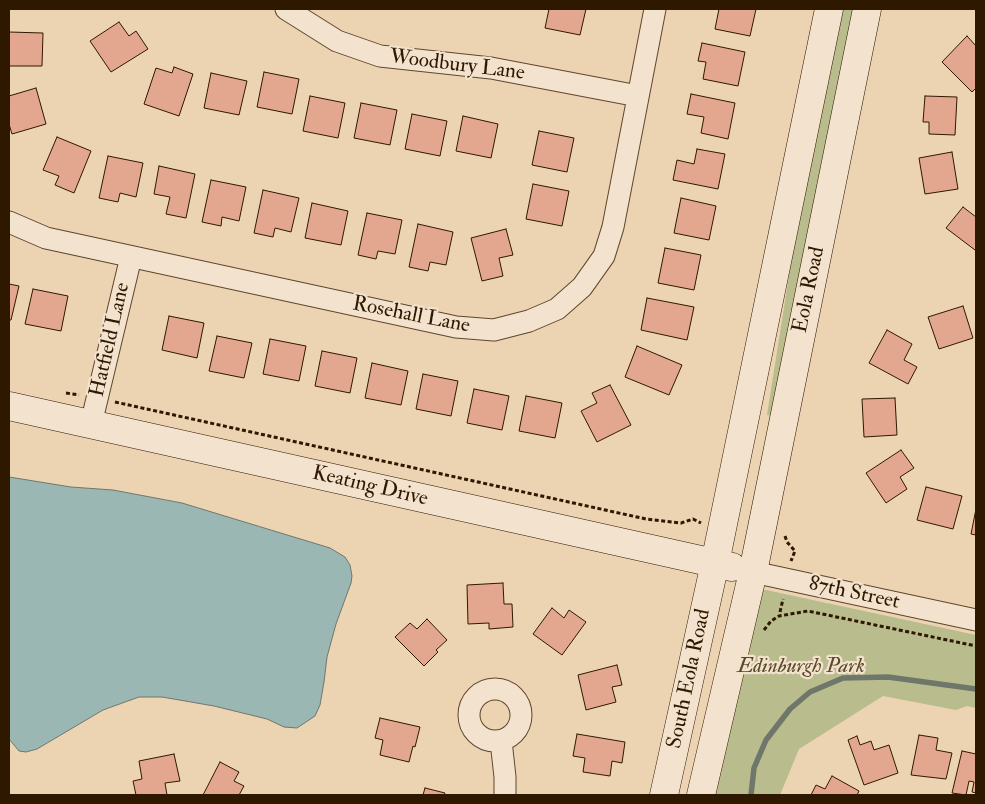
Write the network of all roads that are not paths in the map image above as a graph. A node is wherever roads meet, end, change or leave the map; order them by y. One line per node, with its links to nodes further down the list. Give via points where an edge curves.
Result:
1 (286, 9): 5 (street, Woodbury Lane, via 337,42 380,56 491,68)
2 (655, 9): 5 (street, Rosehall Lane)
3 (829, 9): 10 (street, Eola Road)
4 (867, 9): 10 (street, Eola Road)
5 (638, 96): 7 (street, Rosehall Lane, via 613,227 604,256 582,287 558,309 529,321 494,330 456,327)
6 (9, 222): 7 (street, Rosehall Lane, via 46,238)
7 (130, 256): 9 (street, Hatfield Lane)
8 (9, 406): 9 (street, Keating Drive)
9 (91, 424): 10 (street, Keating Drive)
10 (733, 567): 11 (street, 87th Street); 14 (street, South Eola Road); 15 (street, South Eola Road)
11 (976, 620)
12 (501, 740): 13 (street)
13 (504, 795)
14 (664, 795)
15 (701, 795)

